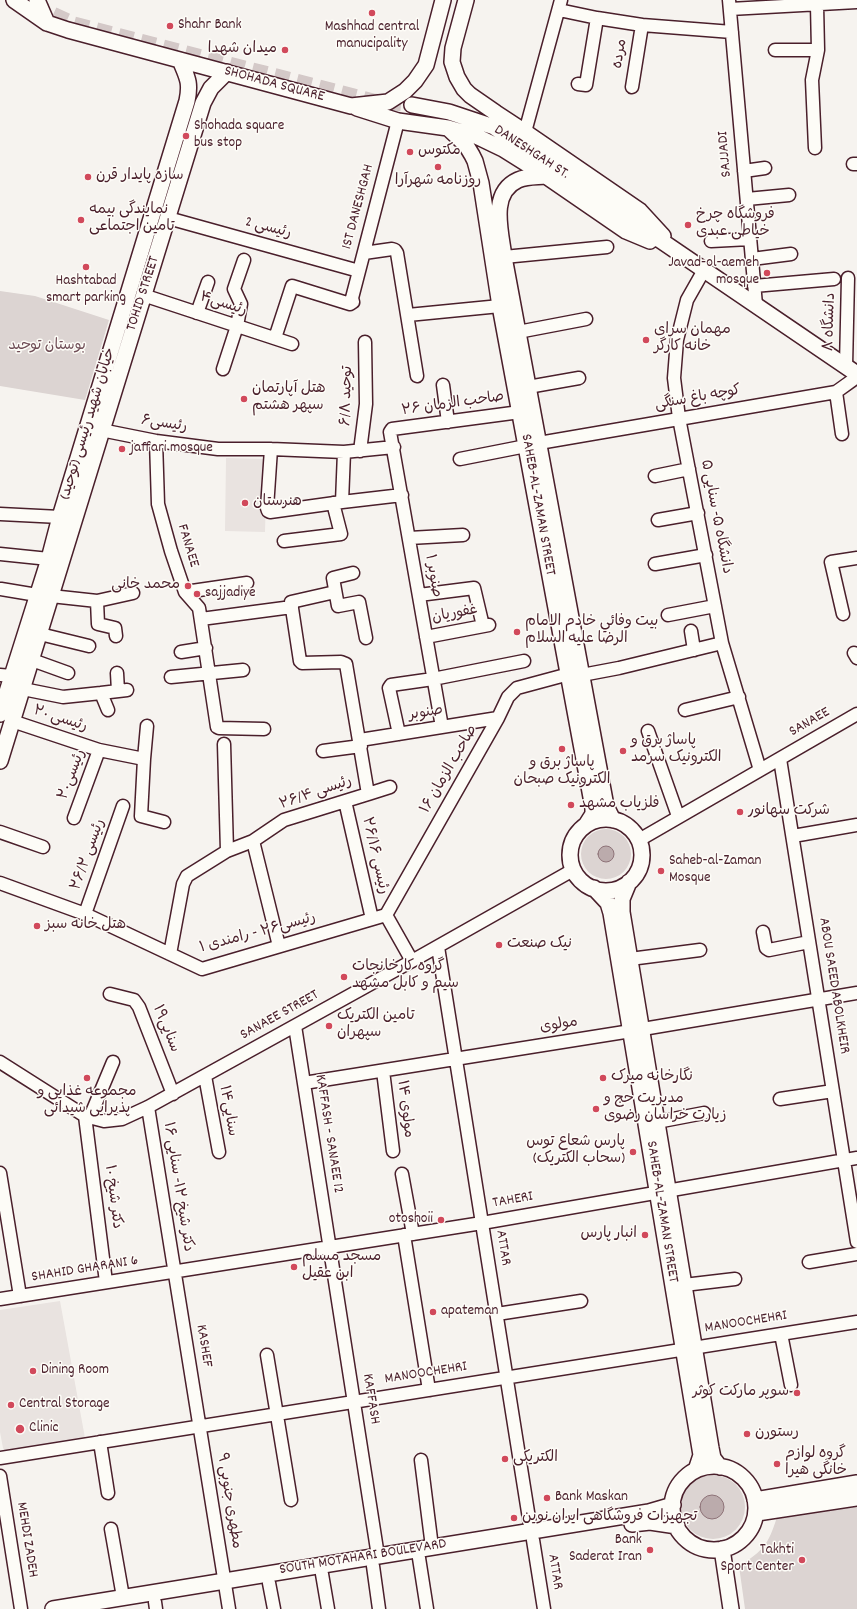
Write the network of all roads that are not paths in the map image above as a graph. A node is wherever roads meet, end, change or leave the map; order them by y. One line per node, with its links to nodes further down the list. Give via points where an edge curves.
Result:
1 (443, 0): 18 (main road, SHOHADA SQUARE, via 426,65 415,81 406,91 388,102)
2 (466, 0): 21 (main road, via 453,48 452,62 457,77 470,95)
3 (25, 2): 13 (main road, SHOHADA SQUARE, via 47,23)
4 (857, 2): 7 (street)
5 (729, 4): 7 (street); 10 (street, SAJJADI)
6 (560, 5): 8 (street); 21 (street)
7 (817, 5): 12 (street)
8 (597, 18): 9 (street); 15 (street, via 586,85)
9 (642, 25): 10 (street); 16 (street, مرده)
10 (732, 32): 24 (street, SAJJADI)
11 (775, 50): 12 (street)
12 (818, 50): 22 (street, via 812,80)
13 (180, 60): 14 (main road, SHOHADA SQUARE); 81 (main road, خیابان شهید رئیسی (توحید), via 190,89)
14 (227, 72): 18 (main road, SHOHADA SQUARE); 28 (main road, TOHID STREET, via 211,88 203,104)
15 (578, 84)
16 (632, 88)
17 (412, 105): 32 (main road, DANESHGAH ST., via 449,112 494,127)
18 (351, 106): 19 (main road)
19 (398, 121): 20 (main road); 33 (street, 1ST DANESHGAH)
20 (448, 128): 25 (main road, via 476,136 503,149); 46 (main road, SAHEB-AL-ZAMAN STREET, via 466,145 475,161 481,183)
21 (525, 132): 32 (main road, via 640,211)
22 (815, 148)
23 (765, 168): 24 (street)
24 (744, 171): 27 (street, SAJJADI)
25 (546, 176): 32 (main road, via 626,231); 35 (main road, via 518,180 508,186 503,193 499,212)
26 (789, 195): 27 (street)
27 (747, 200): 29 (street, SAJJADI)
28 (168, 218): 39 (street, رئیسی 2); 44 (main road, TOHID STREET)
29 (750, 240): 30 (street); 36 (street, SAJJADI)
30 (711, 241)
31 (607, 247): 35 (street)
32 (677, 251): 38 (main road)
33 (364, 253): 39 (street, 1ST DANESHGAH); 48 (street, via 395,250)
34 (791, 254): 36 (street)
35 (504, 257): 51 (main road)
36 (752, 259): 43 (street, SAJJADI)
37 (244, 260): 50 (street, via 234,289 241,304)
38 (704, 270): 45 (main road); 63 (street, دانشگاه ۵- سنایی ۵, via 687,300 677,340 674,378)
39 (359, 271): 52 (street, 1ST DANESHGAH, via 353,302 350,304 292,286)
40 (848, 278): 56 (street, دانشگاه ۸)
41 (834, 280): 43 (street)
42 (208, 282): 47 (street)
43 (754, 286): 45 (street, SAJJADI)
44 (143, 295): 47 (street, رئیسی۴); 65 (main road, TOHID STREET)
45 (756, 305): 56 (main road)
46 (500, 306): 48 (street); 62 (main road, SAHEB-AL-ZAMAN STREET)
47 (197, 313): 50 (street, رئیسی۴)
48 (408, 315): 57 (street)
49 (586, 319): 51 (street)
50 (237, 326): 52 (street, رئیسی۴); 55 (street)
51 (518, 332): 60 (main road)
52 (275, 338): 54 (street, رئیسی۴)
53 (365, 342): 72 (street, توحید ۶/۸, via 366,404)
54 (292, 344)
55 (223, 370)
56 (853, 372): 61 (street, کوچه باغ سنگی)
57 (417, 376)
58 (579, 378): 60 (street)
59 (443, 385): 64 (street)
60 (528, 387): 69 (main road)
61 (836, 392): 63 (street, کوچه باغ سنگی); 67 (street)
62 (520, 412): 64 (street, صاحب الزمان ۲۶); 69 (main road, SAHEB-AL-ZAMAN STREET)
63 (679, 418): 69 (street, کوچه باغ سنگی); 75 (street, دانشگاه ۵- سنایی ۵)
64 (448, 422): 66 (street, صاحب الزمان ۲۶)
65 (101, 430): 68 (street, رئیسی۶); 97 (main road, TOHID STREET)
66 (391, 430): 70 (street, صنوبر ۱)
67 (842, 434)
68 (156, 441): 71 (street, رئیسی۶, via 218,449); 94 (street, FANAEE, via 158,504)
69 (532, 444): 74 (street, کوچه باغ سنگی); 122 (main road)
70 (394, 447): 72 (street, رئیسی۶); 77 (street, صنوبر ۱)
71 (271, 449): 73 (street, رئیسی۶); 78 (street, via 268,510 270,512)
72 (360, 451): 73 (street, رئیسی۶)
73 (344, 452): 78 (street)
74 (460, 459)
75 (689, 469): 76 (street); 79 (street, دانشگاه ۵- سنایی ۵)
76 (655, 476)
77 (402, 495): 78 (street); 84 (street, صنوبر ۱)
78 (338, 502): 85 (street, via 341,534)
79 (698, 513): 82 (street); 87 (street, دانشگاه ۵- سنایی ۵)
80 (0, 514): 81 (street)
81 (60, 517): 89 (main road, خیابان شهید رئیسی (توحید))
82 (658, 520)
83 (463, 535): 84 (street)
84 (409, 538): 98 (street, صنوبر ۱)
85 (284, 541)
86 (0, 554): 89 (street)
87 (706, 555): 90 (street); 101 (street, دانشگاه ۵- سنایی ۵)
88 (857, 558): 103 (street, via 831,562)
89 (49, 560): 97 (main road, خیابان شهید رئیسی (توحید))
90 (655, 564)
91 (353, 573): 95 (street, via 333,578)
92 (247, 583): 94 (street)
93 (1, 589): 97 (street)
94 (185, 592): 104 (street, FANAEE, via 199,608)
95 (335, 592): 100 (street); 109 (street, via 338,606 359,602)
96 (133, 593): 99 (street)
97 (44, 595): 99 (street); 106 (main road, خیابان شهید رئیسی (توحید)); 121 (main road, خیابان شهید رئیسی (توحید))
98 (419, 595): 108 (street, صنوبر ۱); 108 (street, غفوریان, via 474,588 486,625)
99 (97, 601): 107 (street, via 98,624 115,628)
100 (292, 604): 104 (street); 138 (street, رئیسی ۲۶/۴, via 302,663 346,664)
101 (715, 606): 102 (street); 110 (street, دانشگاه ۵- سنایی ۵)
102 (668, 613)
103 (843, 614)
104 (201, 619): 112 (street, FANAEE)
105 (691, 631): 113 (street)
106 (40, 634): 111 (street); 115 (main road, خیابان شهید رئیسی (توحید))
107 (116, 636)
108 (426, 637): 124 (street, صنوبر ۱)
109 (366, 638)
110 (722, 643): 113 (street, صاحب الزمان ۱۶); 127 (street, دانشگاه ۵- سنایی ۵)
111 (89, 646)
112 (206, 648): 114 (street); 120 (street, FANAEE)
113 (694, 650): 122 (street, صاحب الزمان ۱۶)
114 (181, 652)
115 (32, 660): 118 (street); 125 (main road, خیابان شهید رئیسی (توحید))
116 (524, 661): 124 (street)
117 (243, 670): 120 (street)
118 (68, 673)
119 (117, 673): 126 (street, via 122,691)
120 (209, 673): 123 (street); 135 (street, FANAEE, via 217,727)
121 (6, 675): 130 (main road, خیابان شهید رئیسی (توحید))
122 (575, 675): 131 (street, صاحب الزمان ۱۶, via 517,688 508,697); 152 (main road, via 606,806); 154 (main road, via 593,808)
123 (171, 677)
124 (433, 679): 134 (street, صنوبر ۱); 137 (street, via 390,686)
125 (23, 689): 126 (street, via 63,697); 130 (main road, خیابان شهید رئیسی (توحید))
126 (101, 693): 128 (street)
127 (739, 697): 129 (street); 145 (street, دانشگاه ۵- سنایی ۵)
128 (108, 710)
129 (685, 710)
130 (6, 717): 140 (street, رئیسی ۲۰); 144 (main road, خیابان شهید رئیسی (توحید))
131 (498, 718): 134 (street, صنوبر); 167 (street, صاحب الزمان ۱۶)
132 (855, 720): 143 (street, SANAEE)
133 (147, 726): 142 (street)
134 (442, 727): 137 (street, صنوبر)
135 (264, 729)
136 (648, 731): 150 (street)
137 (399, 734): 138 (street, صنوبر)
138 (360, 743): 141 (street, صنوبر); 147 (street, رئیسی ۲۶/۴)
139 (224, 744): 161 (street)
140 (99, 750): 142 (street, رئیسی۲۰); 151 (street, رئیسی۲۰)
141 (324, 751)
142 (144, 759): 153 (street, via 142,816)
143 (780, 760): 145 (street); 157 (street, ABOU SAEED ABOLKHEIR)
144 (0, 761)
145 (760, 770): 150 (street)
146 (390, 787): 147 (street)
147 (368, 794): 148 (street, رئیسی ۲۶/۴)
148 (345, 800): 159 (street, رئیسی ۲۶/۴, via 284,820); 168 (street, رئیسی ۲۶/۱۶)
149 (123, 806): 166 (street, رئیسی ۲۶/۲)
150 (678, 816): 158 (street)
151 (74, 818)
152 (613, 820): 154 (main road, via 600,819); 158 (main road, via 627,825)
153 (164, 822)
154 (586, 825): 162 (main road, via 572,842 570,861)
155 (857, 825): 157 (street)
156 (0, 832): 160 (street)
157 (793, 836): 170 (street, ABOU SAEED ABOLKHEIR)
158 (639, 840): 163 (main road, via 641,862)
159 (253, 842): 161 (street, رئیسی ۲۶/۴); 171 (street)
160 (43, 847)
161 (228, 851): 174 (street, رئیسی ۲۶/۴, via 184,880)
162 (573, 870): 165 (main road, via 582,881); 172 (street, SANAEE STREET)
163 (629, 882): 165 (main road, via 612,890); 175 (main road, SAHEB-AL-ZAMAN STREET, via 622,899 622,912)
164 (0, 883): 166 (street, رئیسی۲۶ - رامندی ۱)
165 (594, 888): 181 (main road, SAHEB-AL-ZAMAN STREET, via 608,903 611,913)
166 (85, 914): 174 (street, رئیسی۲۶ - رامندی ۱)
167 (386, 915): 168 (street, رئیسی۲۶ - رامندی ۱); 176 (street)
168 (372, 919): 171 (street, رئیسی۲۶ - رامندی ۱)
169 (763, 932): 170 (street, via 766,948 769,950)
170 (809, 942): 179 (street, ABOU SAEED ABOLKHEIR)
171 (279, 946): 174 (street, رئیسی۲۶ - رامندی ۱, via 202,969)
172 (438, 947): 176 (street, SANAEE STREET); 182 (street, ATTAR)
173 (700, 950): 175 (street)
174 (170, 954)
175 (630, 959): 181 (main road, SAHEB-AL-ZAMAN STREET)
176 (412, 961): 180 (street, SANAEE STREET)
177 (857, 993): 179 (street, مولوی)
178 (110, 994): 189 (street, سنایی۱۹, via 134,1000 139,1007)
179 (818, 999): 181 (street, مولوی); 188 (street, ABOU SAEED ABOLKHEIR)
180 (295, 1026): 186 (street, SANAEE STREET); 187 (street, KAFFASH - SANAEE 12)
181 (636, 1030): 182 (street, مولوی); 194 (main road, SAHEB-AL-ZAMAN STREET); 201 (main road, SAHEB-AL-ZAMAN STREET)
182 (456, 1059): 185 (street, مولوی); 202 (street, ATTAR)
183 (0, 1062): 193 (street, SANAEE STREET)
184 (113, 1062): 193 (street)
185 (383, 1071): 187 (street, مولوی); 195 (street, مولوی ۱۴)
186 (205, 1076): 189 (street, SANAEE STREET); 196 (street, سنایی۱۴)
187 (304, 1083): 205 (street, KAFFASH - SANAEE 12)
188 (833, 1091): 190 (street); 198 (street, ABOU SAEED ABOLKHEIR)
189 (173, 1094): 191 (street, SANAEE STREET)
190 (780, 1099)
191 (148, 1108): 193 (street, SANAEE STREET, via 122,1119 104,1121); 208 (street, دکتر شیخ ۱۲- سنایی ۱۶)
192 (704, 1113): 194 (street)
193 (88, 1116): 210 (street, دکتر شیخ ۱۰)
194 (657, 1122): 201 (main road, SAHEB-AL-ZAMAN STREET)
195 (394, 1151)
196 (219, 1152)
197 (857, 1158): 198 (street, TAHERI)
198 (844, 1160): 201 (street, TAHERI); 204 (street, ABOU SAEED ABOLKHEIR)
199 (402, 1174): 203 (street)
200 (0, 1175): 212 (street)
201 (663, 1192): 202 (street, TAHERI); 211 (main road, SAHEB-AL-ZAMAN STREET); 218 (main road, SAHEB-AL-ZAMAN STREET)
202 (482, 1223): 203 (street, TAHERI); 215 (street, ATTAR)
203 (408, 1234): 205 (street, TAHERI); 222 (street)
204 (857, 1242)
205 (330, 1247): 208 (street, TAHERI); 223 (street, KAFFASH)
206 (857, 1254): 207 (street)
207 (809, 1262)
208 (174, 1272): 210 (street, SHAHID GHARANI 6); 225 (street, KASHEF)
209 (735, 1279): 211 (street)
210 (106, 1282): 212 (street, SHAHID GHARANI 6)
211 (684, 1285): 218 (main road, SAHEB-AL-ZAMAN STREET)
212 (20, 1296): 213 (street, SHAHID GHARANI 6)
213 (0, 1299)
214 (582, 1302): 215 (street)
215 (497, 1314): 220 (street, ATTAR)
216 (857, 1322): 217 (street, MANOOCHEHRI)
217 (781, 1334): 218 (street, MANOOCHEHRI); 221 (street)
218 (689, 1348): 220 (street, MANOOCHEHRI); 229 (main road, SAHEB-AL-ZAMAN STREET, via 712,1454); 230 (main road, SAHEB-AL-ZAMAN STREET, via 701,1455)
219 (267, 1355): 224 (street)
220 (507, 1377): 222 (street, MANOOCHEHRI); 240 (street, ATTAR)
221 (791, 1385)
222 (429, 1390): 223 (street, MANOOCHEHRI)
223 (354, 1402): 224 (street, MANOOCHEHRI); 244 (street, KAFFASH)
224 (277, 1414): 225 (street, MANOOCHEHRI); 235 (street)
225 (200, 1426): 226 (street, MANOOCHEHRI); 247 (street, مطهری جنوبی ۹)
226 (100, 1442): 227 (street, MANOOCHEHRI); 233 (street)
227 (0, 1458)
228 (421, 1460): 241 (street)
229 (720, 1467): 230 (main road); 237 (main road, via 738,1473 746,1480 752,1489)
230 (696, 1470): 236 (main road, via 680,1484)
231 (0, 1476): 250 (street, MEHDI ZADEH)
232 (857, 1483): 237 (main road)
233 (108, 1493)
234 (857, 1498): 237 (main road)
235 (291, 1500)
236 (673, 1505): 238 (main road, via 673,1516); 240 (main road, SOUTH MOTAHARI BOULEVARD)
237 (756, 1506): 242 (main road, via 749,1531 733,1545)
238 (677, 1526): 240 (main road, SOUTH MOTAHARI BOULEVARD, via 650,1522); 242 (main road, via 691,1542 701,1547)
239 (112, 1529): 248 (street)
240 (532, 1535): 241 (main road, SOUTH MOTAHARI BOULEVARD); 243 (main road, SOUTH MOTAHARI BOULEVARD); 258 (street, ATTAR)
241 (432, 1547): 244 (main road, SOUTH MOTAHARI BOULEVARD)
242 (722, 1549): 259 (main road)
243 (419, 1558): 244 (main road, SOUTH MOTAHARI BOULEVARD); 257 (street)
244 (375, 1561): 245 (main road, SOUTH MOTAHARI BOULEVARD); 247 (main road, SOUTH MOTAHARI BOULEVARD); 256 (street, KAFFASH)
245 (322, 1574): 246 (main road, SOUTH MOTAHARI BOULEVARD); 255 (street)
246 (270, 1583): 247 (main road, SOUTH MOTAHARI BOULEVARD); 254 (street)
247 (225, 1586): 248 (main road, SOUTH MOTAHARI BOULEVARD); 249 (main road, SOUTH MOTAHARI BOULEVARD); 253 (street, مطهری جنوبی ۹)
248 (124, 1598): 251 (main road, SOUTH MOTAHARI BOULEVARD)
249 (155, 1605): 252 (main road, SOUTH MOTAHARI BOULEVARD)
250 (21, 1609)
251 (53, 1609)
252 (109, 1609)
253 (229, 1609)
254 (274, 1609)
255 (328, 1609)
256 (380, 1609)
257 (427, 1609)
258 (544, 1609)
259 (731, 1609)

